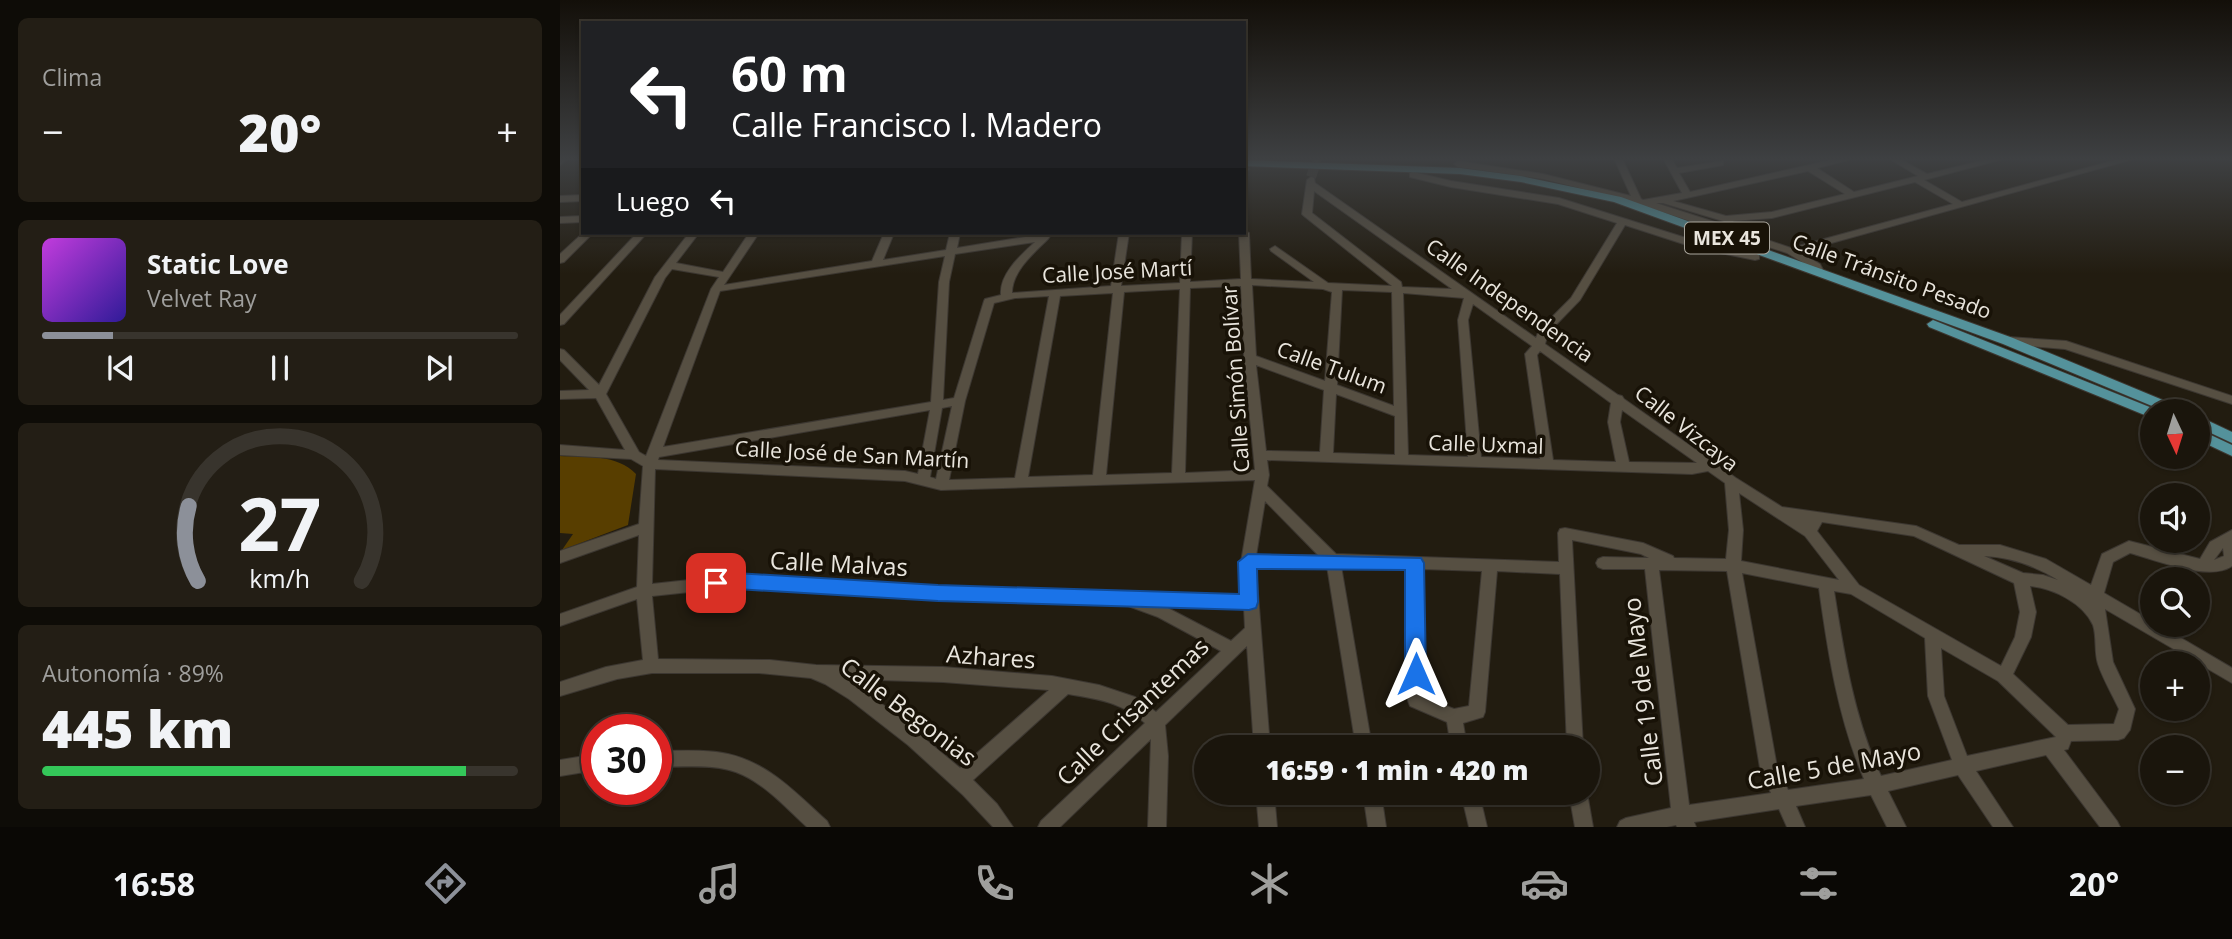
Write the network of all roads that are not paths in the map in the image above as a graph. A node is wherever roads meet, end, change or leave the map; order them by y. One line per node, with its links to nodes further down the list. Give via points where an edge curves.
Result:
1 (1310, 197): 48 (street, Calle Independencia, via 1307,214 1397,284)
2 (1334, 197): 50 (street, Calle Independencia)
3 (1531, 197): 18 (street)
4 (1573, 197): 37 (main road, Calle Tránsito Pesado / MEX 45)
5 (1602, 197): 13 (main road, Calle Tránsito Pesado / MEX 45)
6 (1624, 197): 15 (street)
7 (1636, 197): 15 (street)
8 (1680, 197): 14 (street)
9 (1847, 197): 20 (street, via 1772,215)
10 (1948, 197): 16 (street)
11 (1991, 197): 16 (street)
12 (564, 199): 17 (street)
13 (1617, 200): 15 (street); 41 (main road, Calle Tránsito Pesado / MEX 45)
14 (1664, 200): 15 (street); 20 (street)
15 (1638, 202): 23 (street)
16 (1961, 205): 35 (street)
17 (560, 206)
18 (1601, 213): 22 (street)
19 (581, 219): 21 (street)
20 (1726, 219): 23 (street)
21 (560, 220)
22 (1623, 220): 37 (street, via 1700,246); 54 (street, via 1575,300 1543,332)
23 (1738, 233): 35 (street)
24 (586, 235): 38 (street)
25 (640, 235): 52 (street)
26 (692, 235): 40 (street)
27 (753, 235): 42 (street)
28 (888, 235): 39 (street)
29 (954, 235): 36 (street)
30 (1047, 235): 36 (street); 51 (street, via 1009,278)
31 (1124, 235): 47 (street)
32 (1187, 235): 44 (street)
33 (1244, 235): 43 (street, Calle Simón Bolívar)
34 (1275, 249): 46 (street)
35 (1791, 251): 41 (street, via 1816,265)
36 (950, 252): 39 (street); 64 (street)
37 (1755, 257): 65 (main road, Calle Tránsito Pesado / MEX 45)
38 (560, 260)
39 (876, 264): 45 (street)
40 (669, 265): 42 (street); 58 (street)
41 (1819, 272): 53 (main road, Calle Tránsito Pesado / MEX 45)
42 (724, 275): 45 (street)
43 (1248, 282): 44 (street, Calle José Martí); 46 (street, Calle José Martí); 56 (street, Calle Simón Bolívar)
44 (1185, 287): 47 (street, Calle José Martí); 81 (street)
45 (716, 289): 78 (street)
46 (1333, 289): 48 (street, Calle José Martí); 57 (street)
47 (1119, 290): 49 (street, Calle José Martí); 82 (street)
48 (1398, 292): 50 (street, Calle José Martí); 66 (street)
49 (1055, 293): 51 (street, Calle José Martí); 84 (street)
50 (1468, 294): 54 (street, Calle Independencia); 76 (street, via 1463,320)
51 (1007, 297): 63 (street, Calle José Martí, via 989,300)
52 (560, 322)
53 (2008, 341): 61 (main road, Calle Tránsito Pesado / MEX 45); 62 (street, via 2055,342)
54 (1540, 344): 60 (street, Calle Independencia); 77 (street, via 1530,359)
55 (560, 353): 58 (street)
56 (1251, 358): 57 (street, Calle Tulum); 73 (street, Calle Simón Bolívar)
57 (1331, 387): 66 (street, Calle Tulum); 74 (street)
58 (600, 394): 59 (street); 72 (street)
59 (560, 395)
60 (1618, 399): 79 (street, Calle Vizcaya); 80 (street, via 1614,422)
61 (2148, 399)
62 (2232, 400)
63 (959, 401): 64 (street); 87 (street)
64 (937, 404): 78 (street); 83 (street)
65 (2140, 408)
66 (1400, 412): 75 (street)
67 (2210, 427): 68 (main road)
68 (2232, 438)
69 (2210, 440): 71 (main road)
70 (560, 450): 72 (street)
71 (2232, 451)
72 (634, 455): 78 (street)
73 (1260, 455): 74 (street, Calle Uxmal); 86 (street, Calle Simón Bolívar)
74 (1326, 456): 75 (street, Calle Uxmal)
75 (1402, 461): 76 (street, Calle Uxmal)
76 (1475, 463): 77 (street, Calle Uxmal)
77 (1548, 465): 80 (street, Calle Uxmal)
78 (649, 466): 83 (street, Calle José de San Martín); 90 (street)
79 (1710, 466): 80 (street, Calle Uxmal); 85 (street, Calle Vizcaya)
80 (1625, 467)
81 (1178, 476): 82 (street, Calle José de San Martín); 86 (street, Calle José de San Martín)
82 (1099, 478): 84 (street, Calle José de San Martín)
83 (923, 480): 87 (street, Calle José de San Martín)
84 (1021, 481): 87 (street, Calle José de San Martín)
85 (1731, 481): 88 (street); 102 (street, Calle Vizcaya, via 1736,530)
86 (1261, 482): 95 (street); 96 (street, Calle Simón Bolívar)
87 (941, 485)
88 (1780, 512): 89 (street); 91 (street)
89 (1818, 516): 91 (street); 93 (street, via 1916,531)
90 (644, 528): 94 (street); 108 (street)
91 (1810, 532): 107 (street)
92 (2230, 537): 109 (street, via 2215,546 2203,566 2123,547 2107,558)
93 (1956, 549): 100 (street, via 2000,551); 105 (street)
94 (560, 557)
95 (1334, 560): 96 (street); 97 (street); 127 (street)
96 (1248, 562): 111 (street)
97 (1415, 563): 103 (street); 123 (street, via 1416,701)
98 (1603, 563): 99 (street)
99 (1651, 563): 101 (street); 142 (street, Calle 19 de Mayo)
100 (2040, 563): 105 (street); 109 (street)
101 (1674, 564): 102 (street); 104 (street, via 1643,549 1565,533)
102 (1733, 565): 106 (street); 137 (street, Calle Vizcaya, via 1769,768)
103 (1490, 566): 104 (street); 123 (street, via 1477,712)
104 (1567, 568): 129 (street)
105 (2021, 579): 113 (street, via 2065,589); 119 (street, via 2028,611 2023,637)
106 (1826, 585): 107 (street); 136 (street, via 1836,661)
107 (1854, 589): 115 (street)
108 (644, 591): 110 (street, Calle Malvas, via 736,581 938,593); 112 (street, Calle Malvas); 117 (street)
109 (2096, 594): 113 (street); 120 (street)
110 (1120, 597): 111 (street, Calle Malvas); 116 (street, Calle Malvas, via 1163,612)
111 (1249, 602): 114 (street)
112 (560, 620)
113 (2098, 621): 125 (street, via 2105,662 2127,709 2124,724 2118,732)
114 (1252, 631): 116 (street, Calle Crisantemas); 126 (street)
115 (1933, 636): 119 (street); 133 (street, via 1936,696)
116 (1232, 649): 124 (street, Calle Crisantemas)
117 (651, 666): 118 (street, Calle Begonias, via 763,666); 122 (street, Calle Begonias)
118 (814, 672): 121 (street, Azhares, via 968,675); 135 (street, Calle Begonias, via 856,696)
119 (2004, 676): 125 (street)
120 (2232, 676)
121 (1065, 686): 124 (street, Azhares, via 1122,697); 135 (street)
122 (560, 689)
123 (1454, 717): 128 (street)
124 (1155, 721): 145 (street, Calle Crisantemas); 146 (street, via 1159,741)
125 (2065, 733): 130 (street, via 2062,743)
126 (1261, 735)
127 (1362, 735)
128 (1457, 735)
129 (1574, 735)
130 (2050, 746): 133 (street, Calle 5 de Mayo); 155 (street)
131 (672, 760): 143 (street, via 741,766)
132 (581, 765): 134 (street)
133 (1963, 767): 136 (street, Calle 5 de Mayo); 154 (street)
134 (560, 768)
135 (961, 779): 144 (street, Calle Begonias)
136 (1873, 786): 137 (street, Calle 5 de Mayo); 153 (street)
137 (1782, 800): 142 (street, Calle 5 de Mayo); 152 (street, Calle Vizcaya)
138 (1266, 805): 147 (street)
139 (1374, 805): 148 (street)
140 (1473, 805): 149 (street)
141 (1580, 805): 150 (street)
142 (1684, 821): 151 (street, Calle 5 de Mayo)
143 (821, 827)
144 (1004, 827)
145 (1047, 827)
146 (1157, 827)
147 (1268, 827)
148 (1377, 827)
149 (1478, 827)
150 (1584, 827)
151 (1626, 827)
152 (1796, 827)
153 (1897, 827)
154 (2004, 827)
155 (2111, 827)

